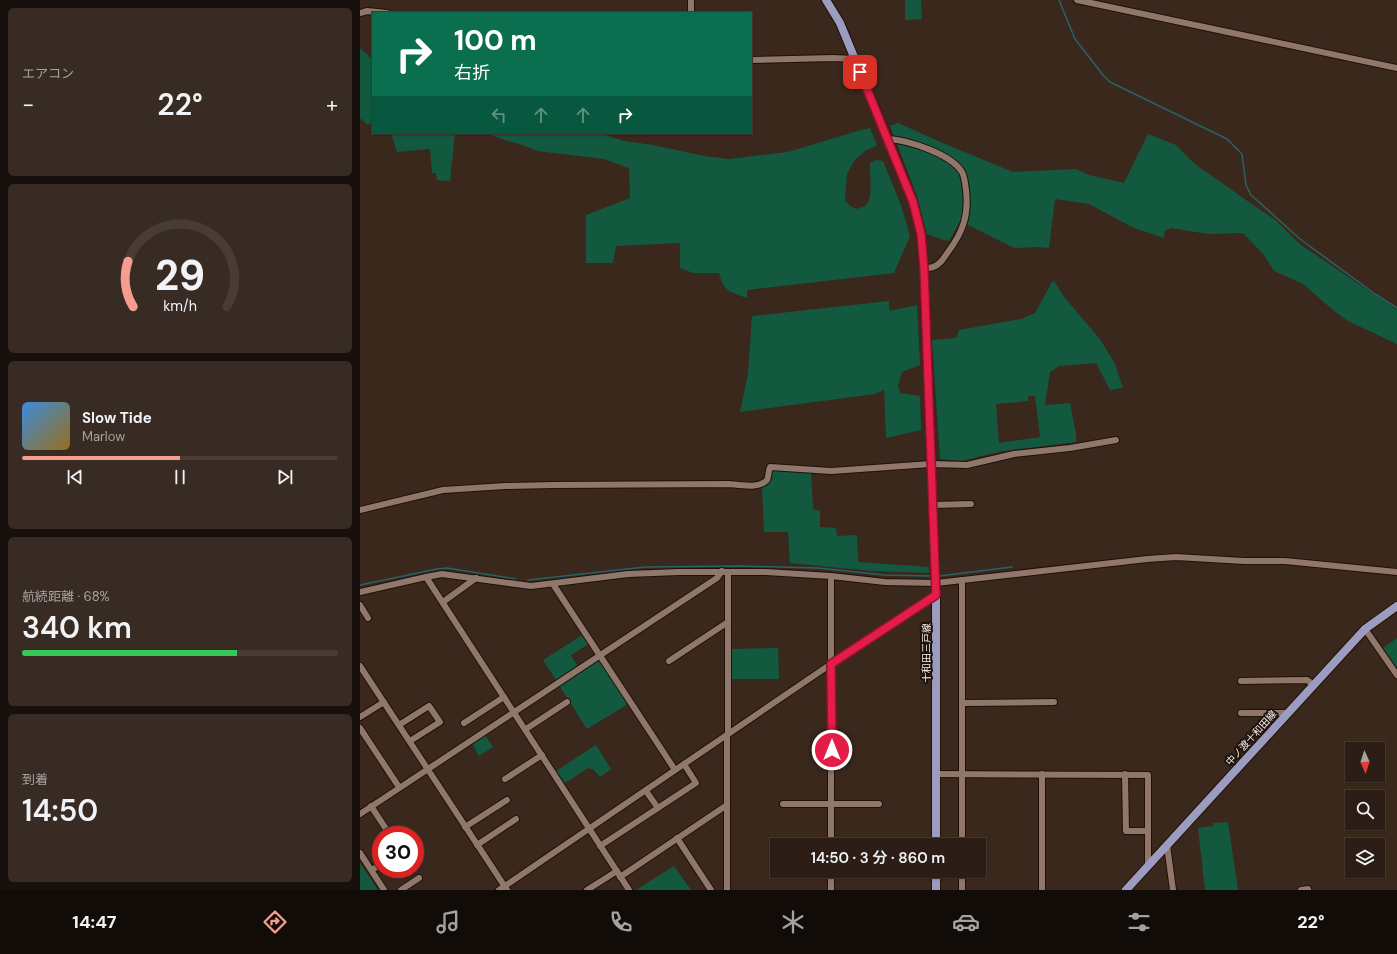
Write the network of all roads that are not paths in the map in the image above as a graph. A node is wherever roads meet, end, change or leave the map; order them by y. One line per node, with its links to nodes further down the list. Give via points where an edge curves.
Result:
1 (691, 0): 5 (street)
2 (826, 0): 7 (main road, 十和田三戸線, via 840,23)
3 (1078, 0): 9 (street)
4 (377, 12): 6 (street)
5 (691, 12)
6 (360, 13)
7 (855, 59): 8 (street); 10 (main road, 十和田三戸線)
8 (752, 60)
9 (1397, 68)
10 (888, 139): 11 (main road, 十和田三戸線, via 913,202 921,234); 11 (street, via 929,149 957,167 965,178 967,199 961,234 942,261)
11 (924, 269): 13 (main road, 十和田三戸線)
12 (1116, 440): 13 (street, via 1014,454 967,465)
13 (931, 464): 15 (main road, 十和田三戸線); 16 (street, via 831,471 770,467 766,481 752,486 552,485 442,490)
14 (971, 504): 15 (street)
15 (933, 505): 23 (main road, 十和田三戸線)
16 (360, 510)
17 (725, 571): 19 (street); 24 (street, via 652,572); 31 (street); 33 (street)
18 (1397, 572): 22 (street, via 1285,561 1176,557)
19 (832, 576): 23 (street, via 885,582); 35 (street)
20 (426, 577): 21 (street, via 448,574); 25 (street); 27 (street)
21 (476, 578): 24 (street, via 523,586); 27 (street)
22 (962, 580): 23 (street); 44 (street)
23 (936, 583): 26 (main road, 十和田三戸線)
24 (553, 584): 33 (street)
25 (360, 592)
26 (936, 595): 35 (street); 59 (main road, 十和田三戸線)
27 (443, 602): 40 (street)
28 (360, 605): 30 (street)
29 (1397, 606): 32 (main road, 中ノ渡十和田線)
30 (368, 618)
31 (728, 622): 34 (street); 53 (street)
32 (1365, 629): 37 (street); 39 (main road, 中ノ渡十和田線)
33 (599, 655): 45 (street); 58 (street)
34 (669, 661)
35 (831, 664): 53 (street); 68 (street)
36 (360, 666): 41 (street)
37 (1397, 675)
38 (1241, 681): 39 (street, via 1307,680)
39 (1314, 685): 47 (main road, 中ノ渡十和田線)
40 (504, 697): 45 (street); 49 (street)
41 (384, 702): 48 (street); 50 (street)
42 (567, 702): 52 (street)
43 (1054, 702): 44 (street)
44 (963, 703): 60 (street)
45 (514, 712): 52 (street); 57 (street)
46 (1241, 713): 47 (street)
47 (1288, 713): 85 (main road, 中ノ渡十和田線)
48 (360, 717)
49 (464, 722)
50 (399, 725): 54 (street); 54 (street, via 430,706 440,722)
51 (360, 728): 64 (street)
52 (526, 729): 55 (street)
53 (728, 734): 56 (street); 70 (street)
54 (410, 741): 57 (street)
55 (542, 755): 63 (street); 77 (street)
56 (684, 764): 58 (street); 72 (street, via 696,783)
57 (428, 768): 64 (street); 76 (street)
58 (675, 770): 65 (street)
59 (936, 774): 60 (street); 81 (main road, 十和田三戸線)
60 (962, 774): 61 (street); 82 (street)
61 (1042, 774): 62 (street); 105 (street)
62 (1125, 774): 78 (street, via 1126,831); 78 (street, via 1148,774)
63 (505, 779)
64 (399, 787): 71 (street)
65 (646, 791): 72 (street); 77 (street)
66 (507, 800): 76 (street)
67 (783, 804): 68 (street)
68 (832, 804): 69 (street); 80 (street)
69 (879, 804)
70 (727, 805): 79 (street); 101 (street)
71 (371, 806): 73 (street); 75 (street)
72 (658, 808): 84 (street)
73 (360, 814)
74 (516, 818): 83 (street)
75 (384, 826)
76 (465, 827): 83 (street)
77 (589, 829): 84 (street); 95 (street)
78 (1148, 831): 87 (street)
79 (677, 838): 89 (street); 100 (street)
80 (832, 838)
81 (936, 838)
82 (962, 838)
83 (477, 844): 95 (street)
84 (600, 846): 89 (street)
85 (1167, 846): 87 (main road, 中ノ渡十和田線); 107 (street)
86 (360, 853): 88 (street)
87 (1148, 866): 106 (main road, 中ノ渡十和田線)
88 (372, 870)
89 (618, 874): 98 (street); 99 (street)
90 (377, 878): 96 (street)
91 (419, 878): 97 (street)
92 (831, 878): 102 (street)
93 (936, 878): 103 (main road)
94 (962, 878): 104 (street)
95 (503, 889)
96 (384, 890)
97 (401, 890)
98 (587, 890)
99 (629, 890)
100 (711, 890)
101 (727, 890)
102 (831, 890)
103 (936, 890)
104 (962, 890)
105 (1042, 890)
106 (1126, 890)
107 (1173, 890)
108 (1301, 890): 109 (street)
109 (1308, 890)

